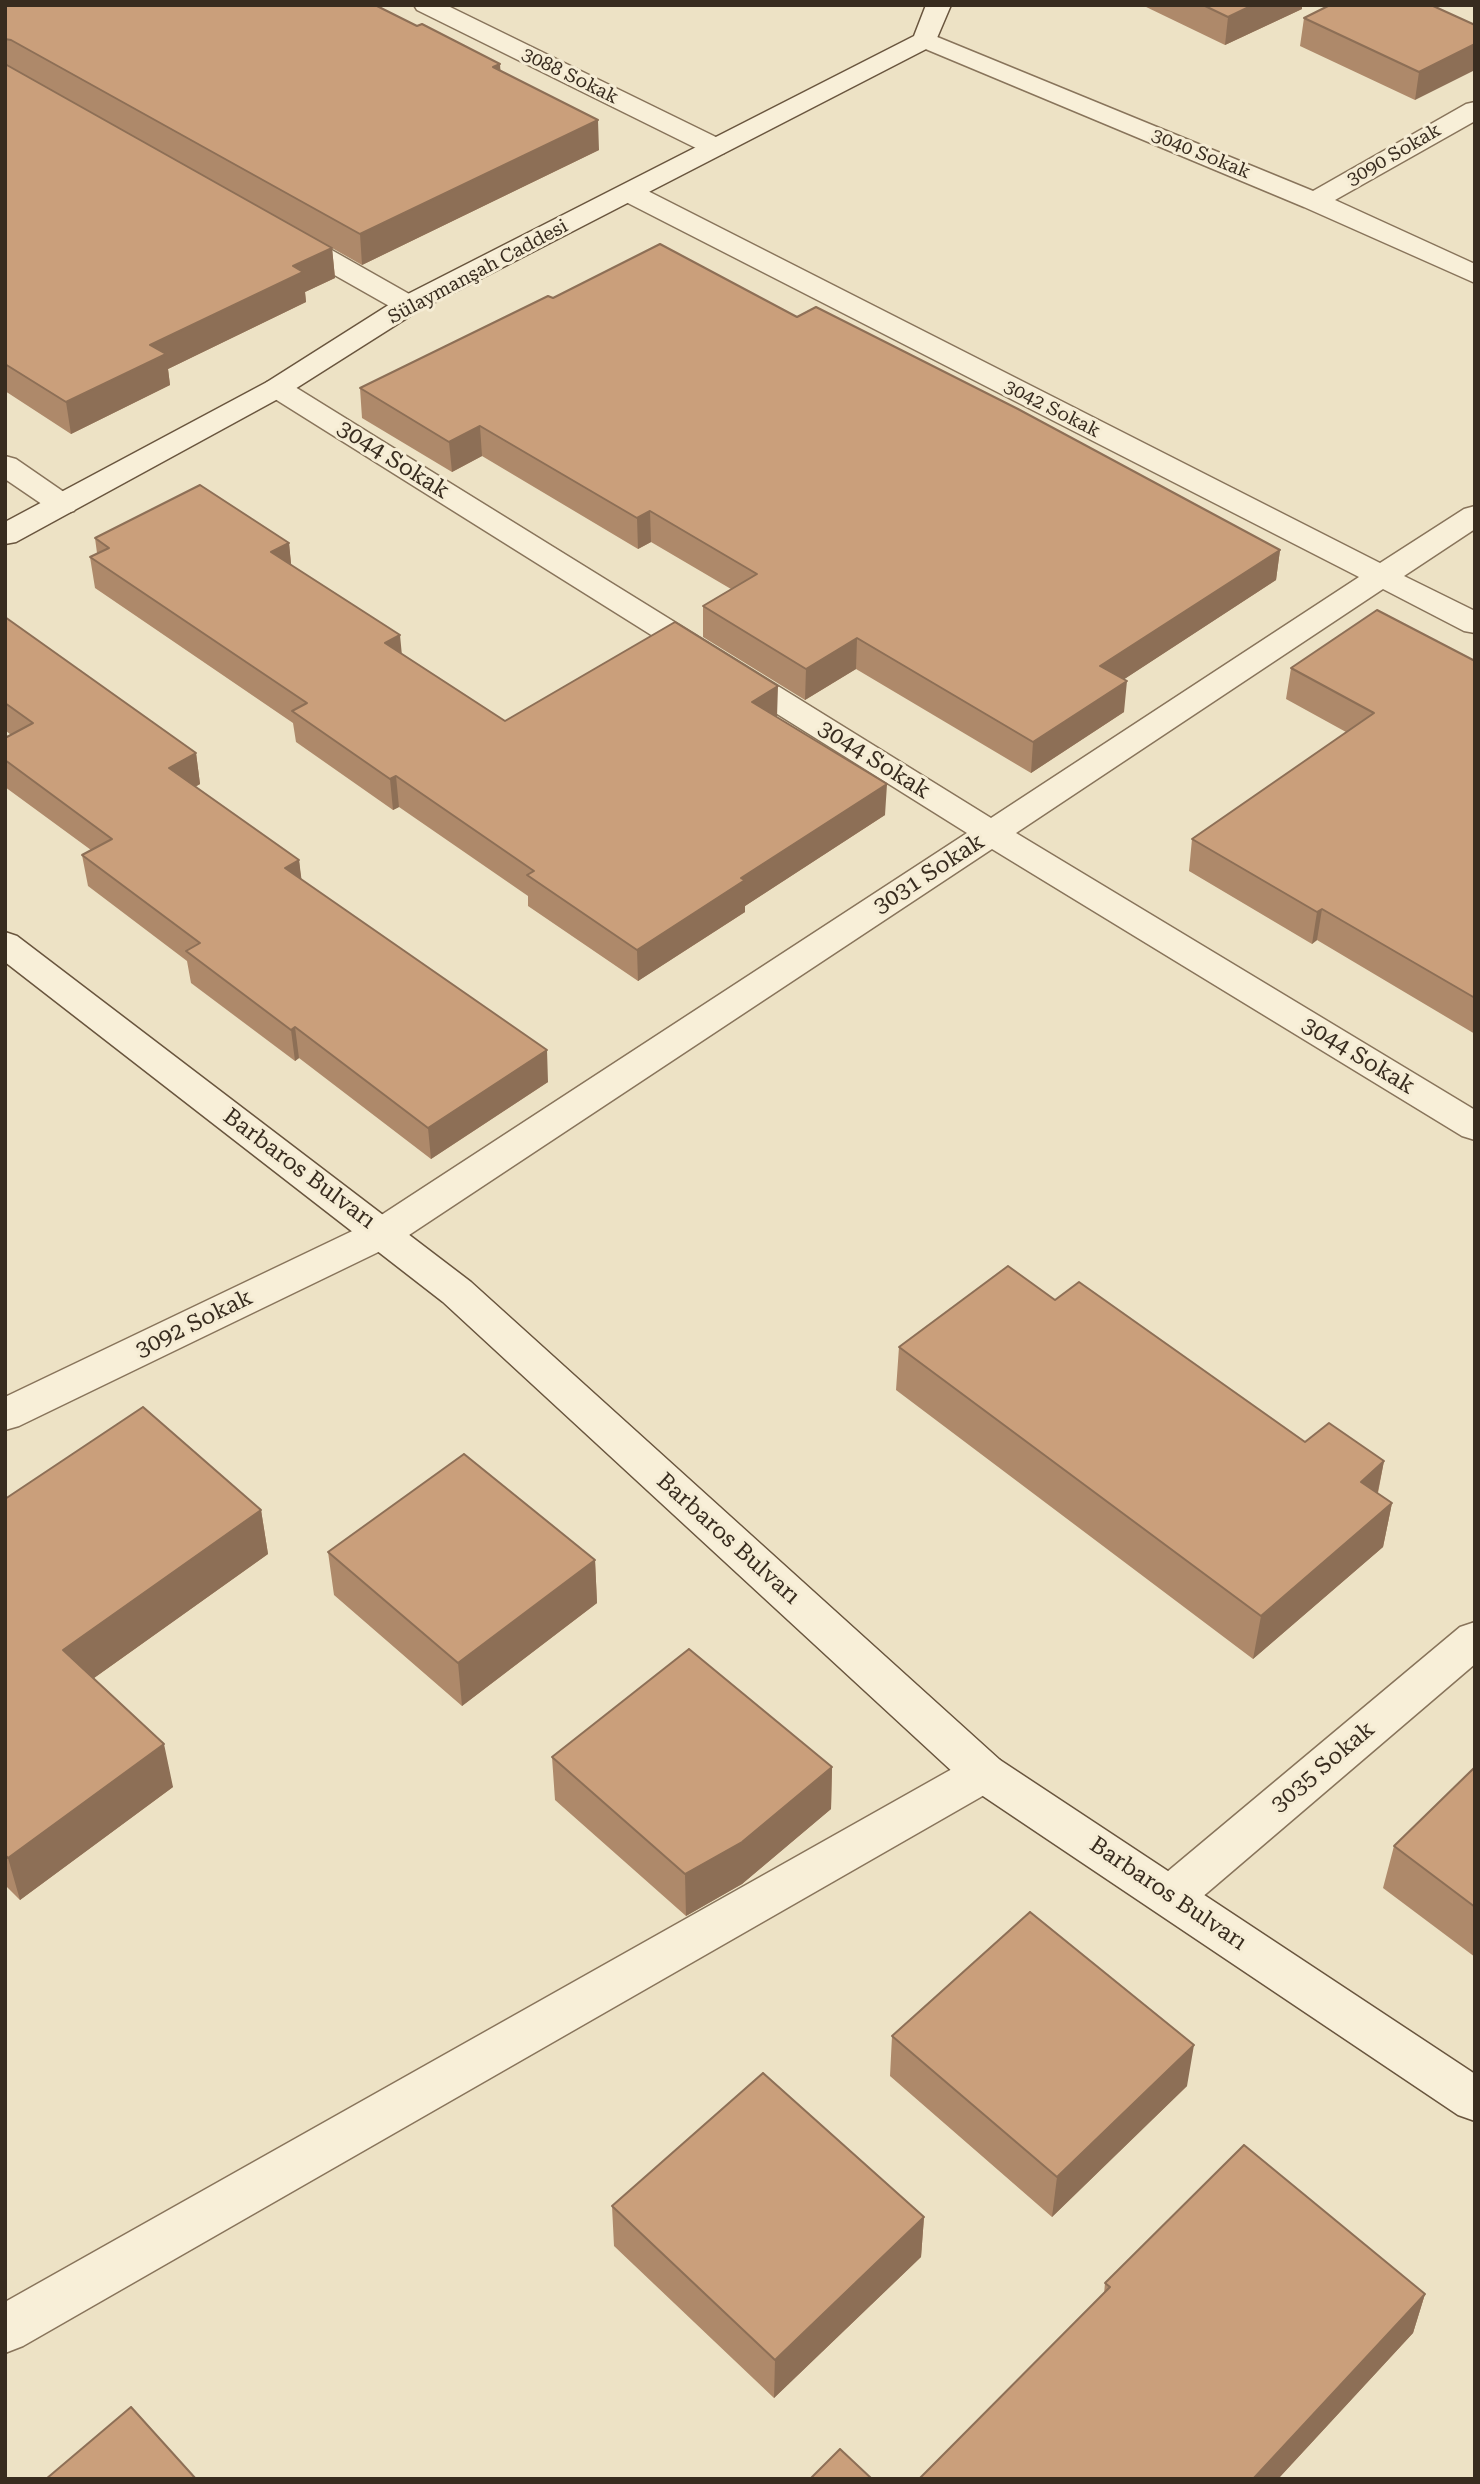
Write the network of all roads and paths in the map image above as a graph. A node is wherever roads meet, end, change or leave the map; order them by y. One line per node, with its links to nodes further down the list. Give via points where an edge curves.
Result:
1 (426, 5): 5 (street, 3088 Sokak)
2 (939, 5): 3 (street)
3 (925, 40): 5 (street, Sülaymanşah Caddesi); 7 (street, 3040 Sokak)
4 (1475, 110): 7 (street, 3090 Sokak)
5 (715, 147): 6 (street, Sülaymanşah Caddesi)
6 (631, 193): 10 (street, Sülaymanşah Caddesi); 16 (street, 3042 Sokak)
7 (1314, 201): 9 (street, 3040 Sokak)
8 (266, 225): 10 (street)
9 (1475, 275)
10 (408, 305): 11 (street, Sülaymanşah Caddesi)
11 (277, 388): 13 (street, Sülaymanşah Caddesi); 18 (street, 3044 Sokak)
12 (5, 465): 13 (street)
13 (63, 505): 15 (street, Sülaymanşah Caddesi)
14 (1475, 515): 16 (street, 3031 Sokak)
15 (5, 534)
16 (1381, 578): 17 (street, 3042 Sokak); 18 (street, 3031 Sokak)
17 (1475, 624)
18 (991, 833): 20 (street, 3044 Sokak); 21 (street, 3031 Sokak)
19 (5, 944): 21 (street, Barbaros Bulvarı)
20 (1475, 1127)
21 (383, 1233): 22 (street, 3092 Sokak); 24 (street, Barbaros Bulvarı, via 457,1292)
22 (5, 1415)
23 (1475, 1639): 25 (street, 3035 Sokak)
24 (984, 1773): 25 (street, Barbaros Bulvarı); 27 (street)
25 (1171, 1896): 26 (street, Barbaros Bulvarı)
26 (1475, 2101)
27 (5, 2329)

